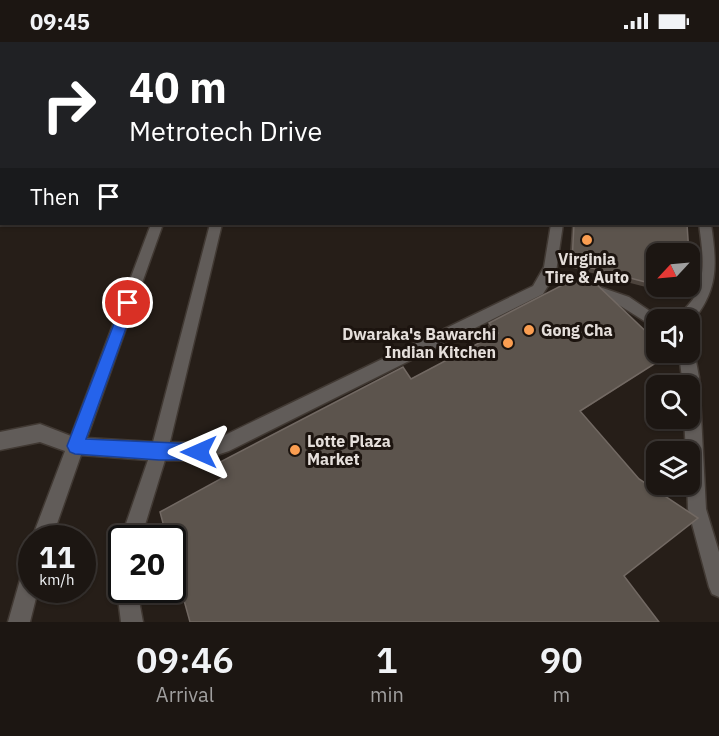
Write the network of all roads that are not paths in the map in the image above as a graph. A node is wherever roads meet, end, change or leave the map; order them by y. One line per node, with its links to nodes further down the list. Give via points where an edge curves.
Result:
1 (157, 225): 10 (street)
2 (216, 225): 11 (street)
3 (557, 225): 5 (street)
4 (705, 225): 6 (street, via 711,268)
5 (549, 275): 7 (street, via 624,301); 11 (street, via 538,290 223,446 199,452)
6 (697, 309)
7 (646, 316)
8 (688, 363): 14 (street, via 697,509)
9 (0, 441): 10 (street, via 40,433)
10 (75, 446): 11 (street); 12 (street)
11 (159, 452): 13 (street)
12 (47, 525)
13 (135, 525)
14 (719, 587)
15 (25, 603): 17 (street)
16 (129, 603): 18 (street)
17 (20, 622)
18 (132, 622)

